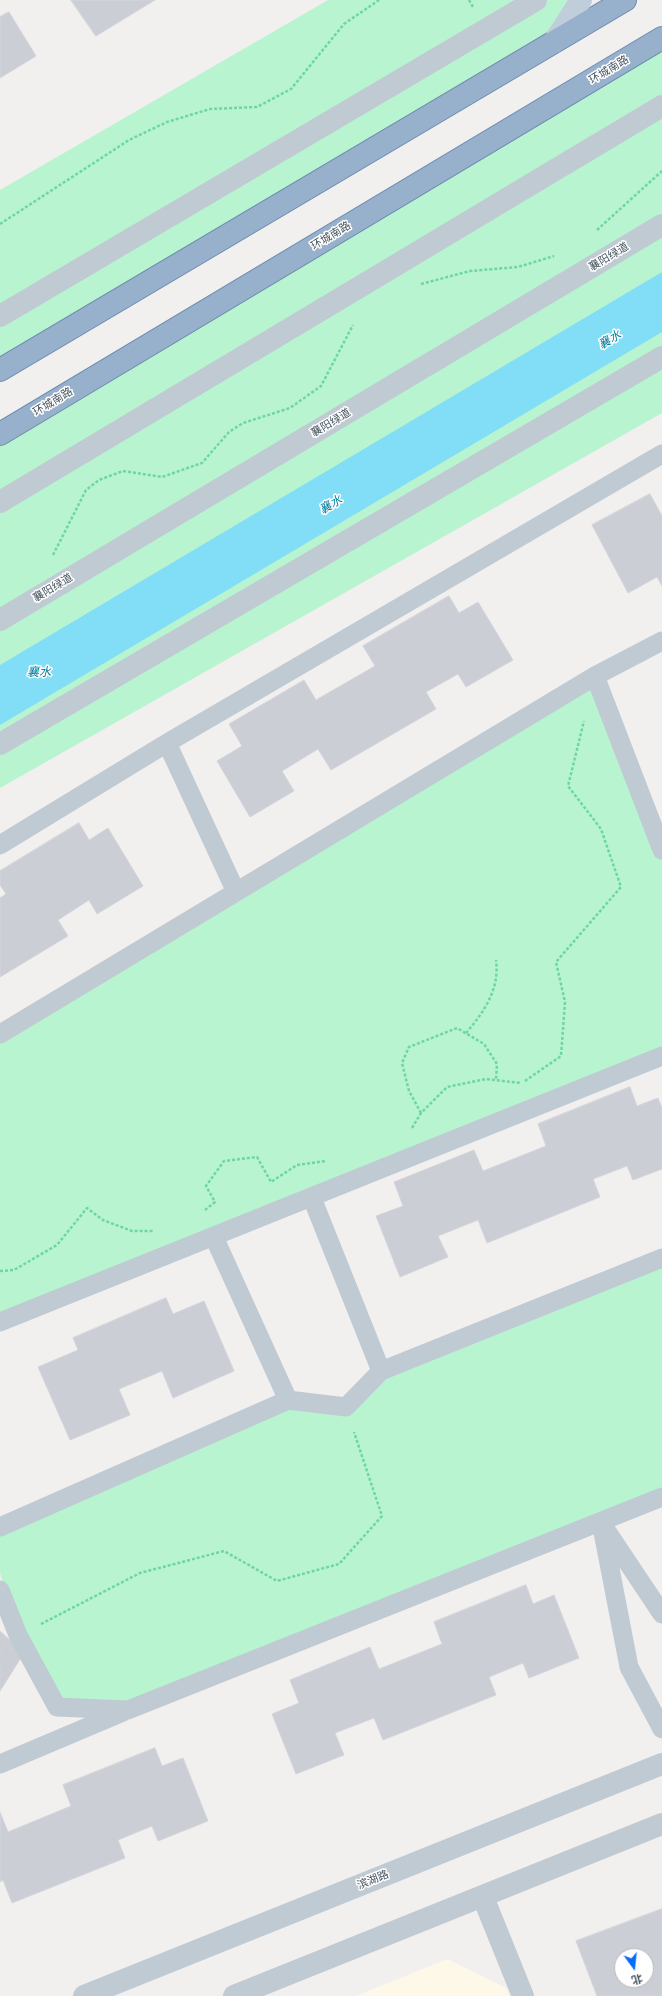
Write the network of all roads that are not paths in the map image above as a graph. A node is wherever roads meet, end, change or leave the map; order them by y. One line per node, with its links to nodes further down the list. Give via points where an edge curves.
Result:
1 (536, 0): 8 (street)
2 (581, 0): 5 (main road)
3 (625, 0): 5 (highway)
4 (662, 38): 11 (highway, 环城南路)
5 (554, 42): 10 (highway)
6 (662, 106): 13 (street)
7 (662, 225): 14 (street, 襄阳绿道)
8 (0, 316)
9 (662, 357): 18 (street)
10 (0, 370)
11 (0, 434)
12 (662, 454): 17 (lane)
13 (0, 502)
14 (0, 620)
15 (662, 641): 16 (lane)
16 (595, 676): 20 (lane); 21 (lane)
17 (167, 743): 19 (lane); 21 (lane)
18 (0, 744)
19 (0, 845)
20 (662, 850)
21 (236, 892): 22 (lane)
22 (0, 1034)
23 (662, 1056): 24 (lane)
24 (312, 1198): 25 (lane); 28 (lane)
25 (214, 1237): 27 (lane); 29 (lane)
26 (662, 1258): 28 (lane)
27 (0, 1322)
28 (381, 1371): 29 (lane, via 346,1406)
29 (288, 1400): 32 (lane)
30 (662, 1498): 31 (lane)
31 (601, 1522): 34 (lane); 35 (lane); 36 (lane, via 629,1668)
32 (0, 1527)
33 (0, 1590): 35 (lane, via 18,1635 56,1707)
34 (662, 1614)
35 (128, 1710): 37 (lane)
36 (662, 1729)
37 (0, 1764)
38 (662, 1764): 41 (street, 滨湖路)
39 (662, 1824): 40 (street)
40 (483, 1897): 42 (street); 43 (street)
41 (84, 1996)
42 (234, 1996)
43 (523, 1996)

